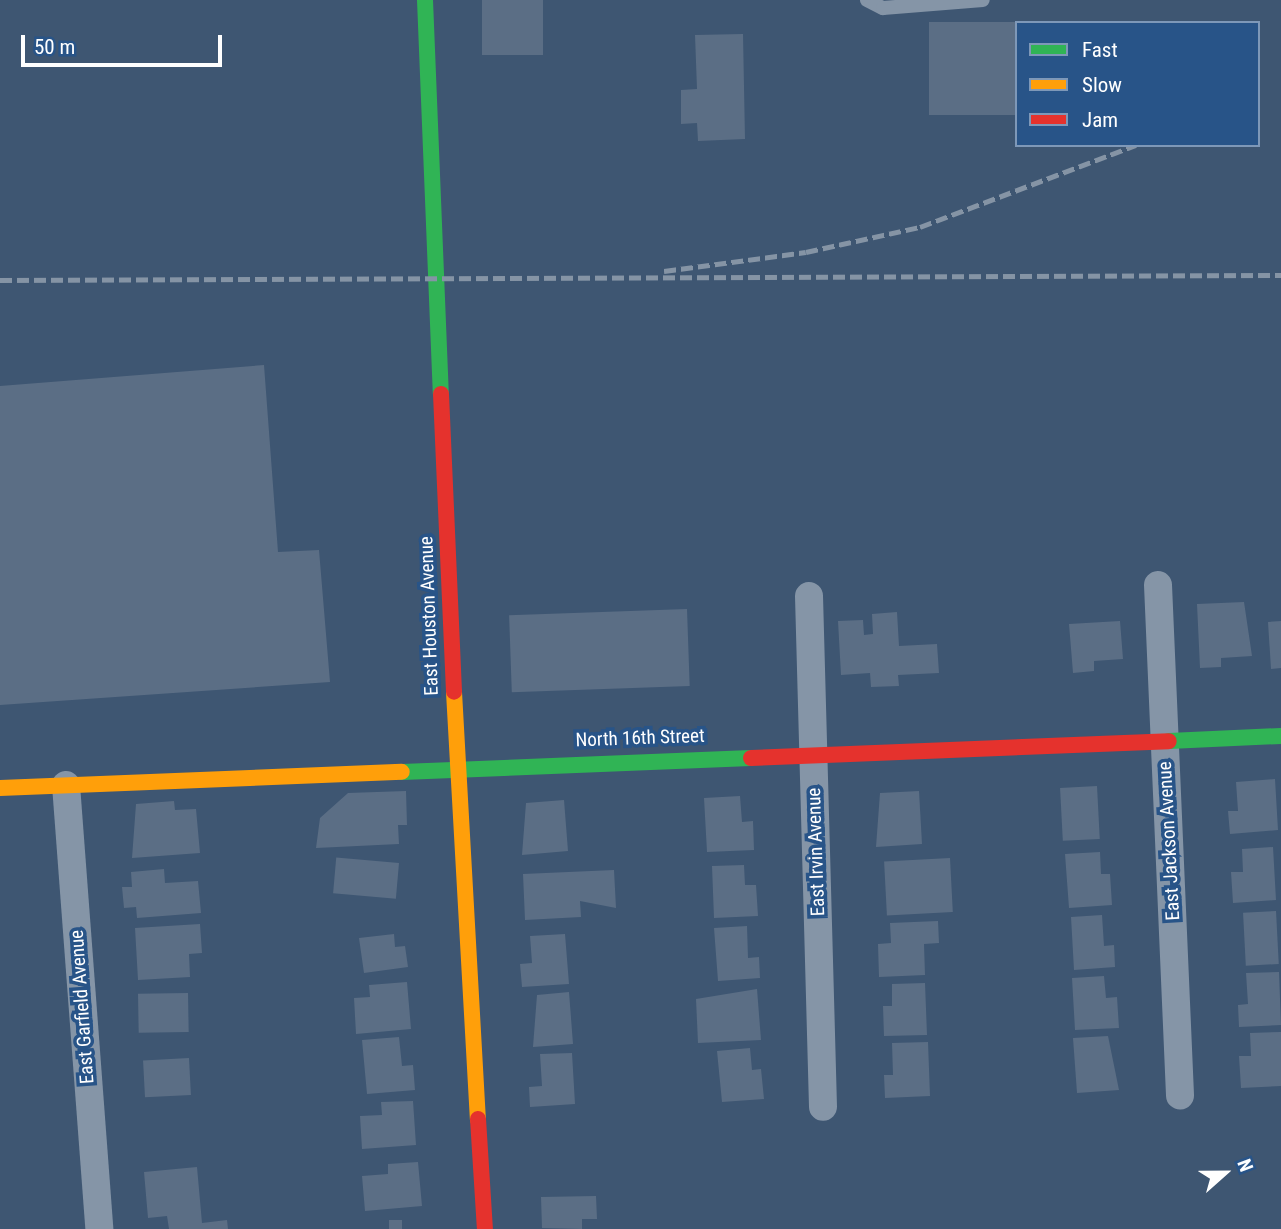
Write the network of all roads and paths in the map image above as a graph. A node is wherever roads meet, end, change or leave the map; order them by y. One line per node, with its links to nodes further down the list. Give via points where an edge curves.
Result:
1 (425, 0): 9 (street, East Houston Avenue)
2 (867, 0): 3 (lane, via 883,8)
3 (983, 0)
4 (1158, 585): 7 (street, East Jackson Avenue)
5 (809, 596): 8 (street, East Irvin Avenue)
6 (1281, 736): 7 (street, North 16th Street)
7 (1165, 742): 8 (street, North 16th Street); 12 (street, East Jackson Avenue)
8 (813, 752): 9 (street, North 16th Street); 13 (street, East Irvin Avenue)
9 (457, 766): 10 (street, North 16th Street); 15 (street, East Houston Avenue)
10 (66, 785): 11 (street, North 16th Street); 14 (street, East Garfield Avenue)
11 (0, 788)
12 (1180, 1096)
13 (823, 1107)
14 (99, 1229)
15 (485, 1229)

